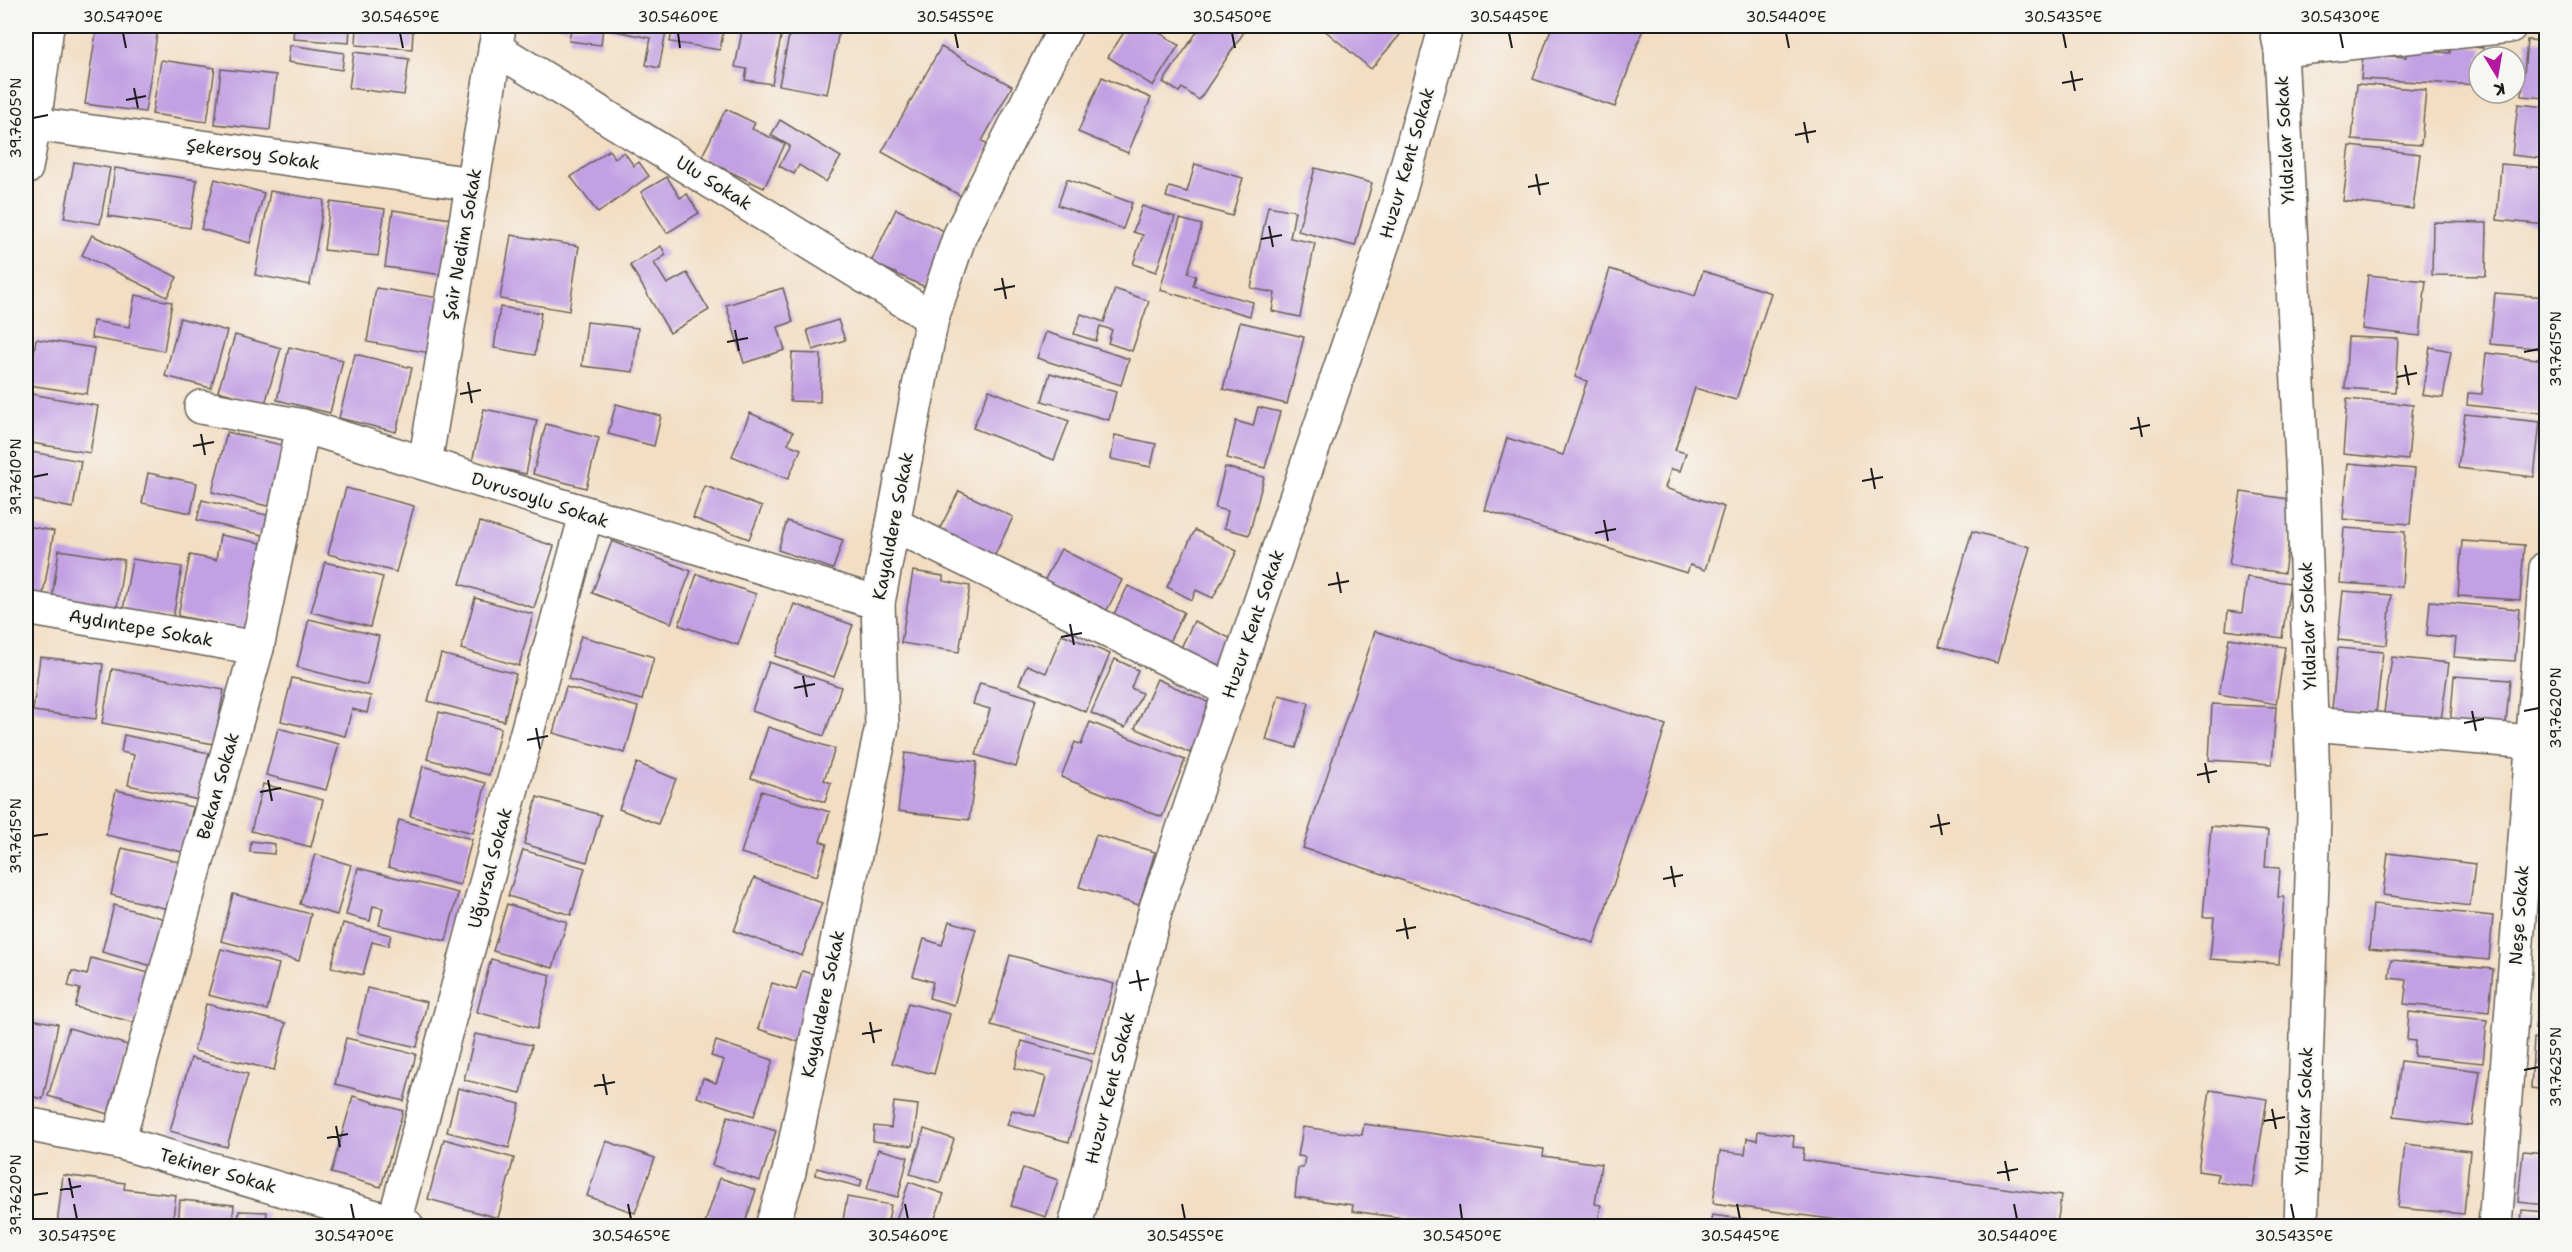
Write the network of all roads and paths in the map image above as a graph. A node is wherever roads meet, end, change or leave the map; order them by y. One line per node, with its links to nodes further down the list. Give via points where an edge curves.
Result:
1 (47, 26): 7 (street)
2 (1066, 26): 10 (street, Kayalıdere Sokak, via 960,235)
3 (1446, 26): 20 (street, Huzur Kent Sokak, via 1396,205)
4 (2510, 26): 6 (street)
5 (497, 37): 9 (street, Şair Nedim Sokak); 10 (street, Ulu Sokak)
6 (2278, 38): 21 (street, Yıldızlar Sokak, via 2304,501)
7 (34, 124): 8 (street); 9 (street, Şekersoy Sokak)
8 (26, 168)
9 (472, 184): 13 (street, Şair Nedim Sokak)
10 (932, 318): 15 (street, Kayalıdere Sokak)
11 (201, 407): 12 (street, Durusoylu Sokak)
12 (303, 426): 13 (street, Durusoylu Sokak); 19 (street, Bekan Sokak)
13 (425, 463): 14 (street, Durusoylu Sokak)
14 (586, 515): 17 (street, Durusoylu Sokak); 25 (street, Uğursal Sokak)
15 (893, 524): 17 (street, Kayalıdere Sokak); 20 (street)
16 (2547, 568): 22 (street, Neşe Sokak)
17 (878, 603): 26 (street, Kayalıdere Sokak, via 882,726 789,1172)
18 (26, 608): 19 (street, Aydıntepe Sokak)
19 (257, 648): 24 (street, Bekan Sokak)
20 (1230, 690): 27 (street, Huzur Kent Sokak, via 1156,908)
21 (2311, 724): 22 (street); 28 (street, Yıldızlar Sokak, via 2314,814)
22 (2532, 742): 29 (street, Neşe Sokak)
23 (26, 1124): 24 (street, Tekiner Sokak)
24 (118, 1142): 25 (street, Tekiner Sokak)
25 (400, 1224)
26 (772, 1227)
27 (1075, 1227)
28 (2301, 1227)
29 (2495, 1227)

